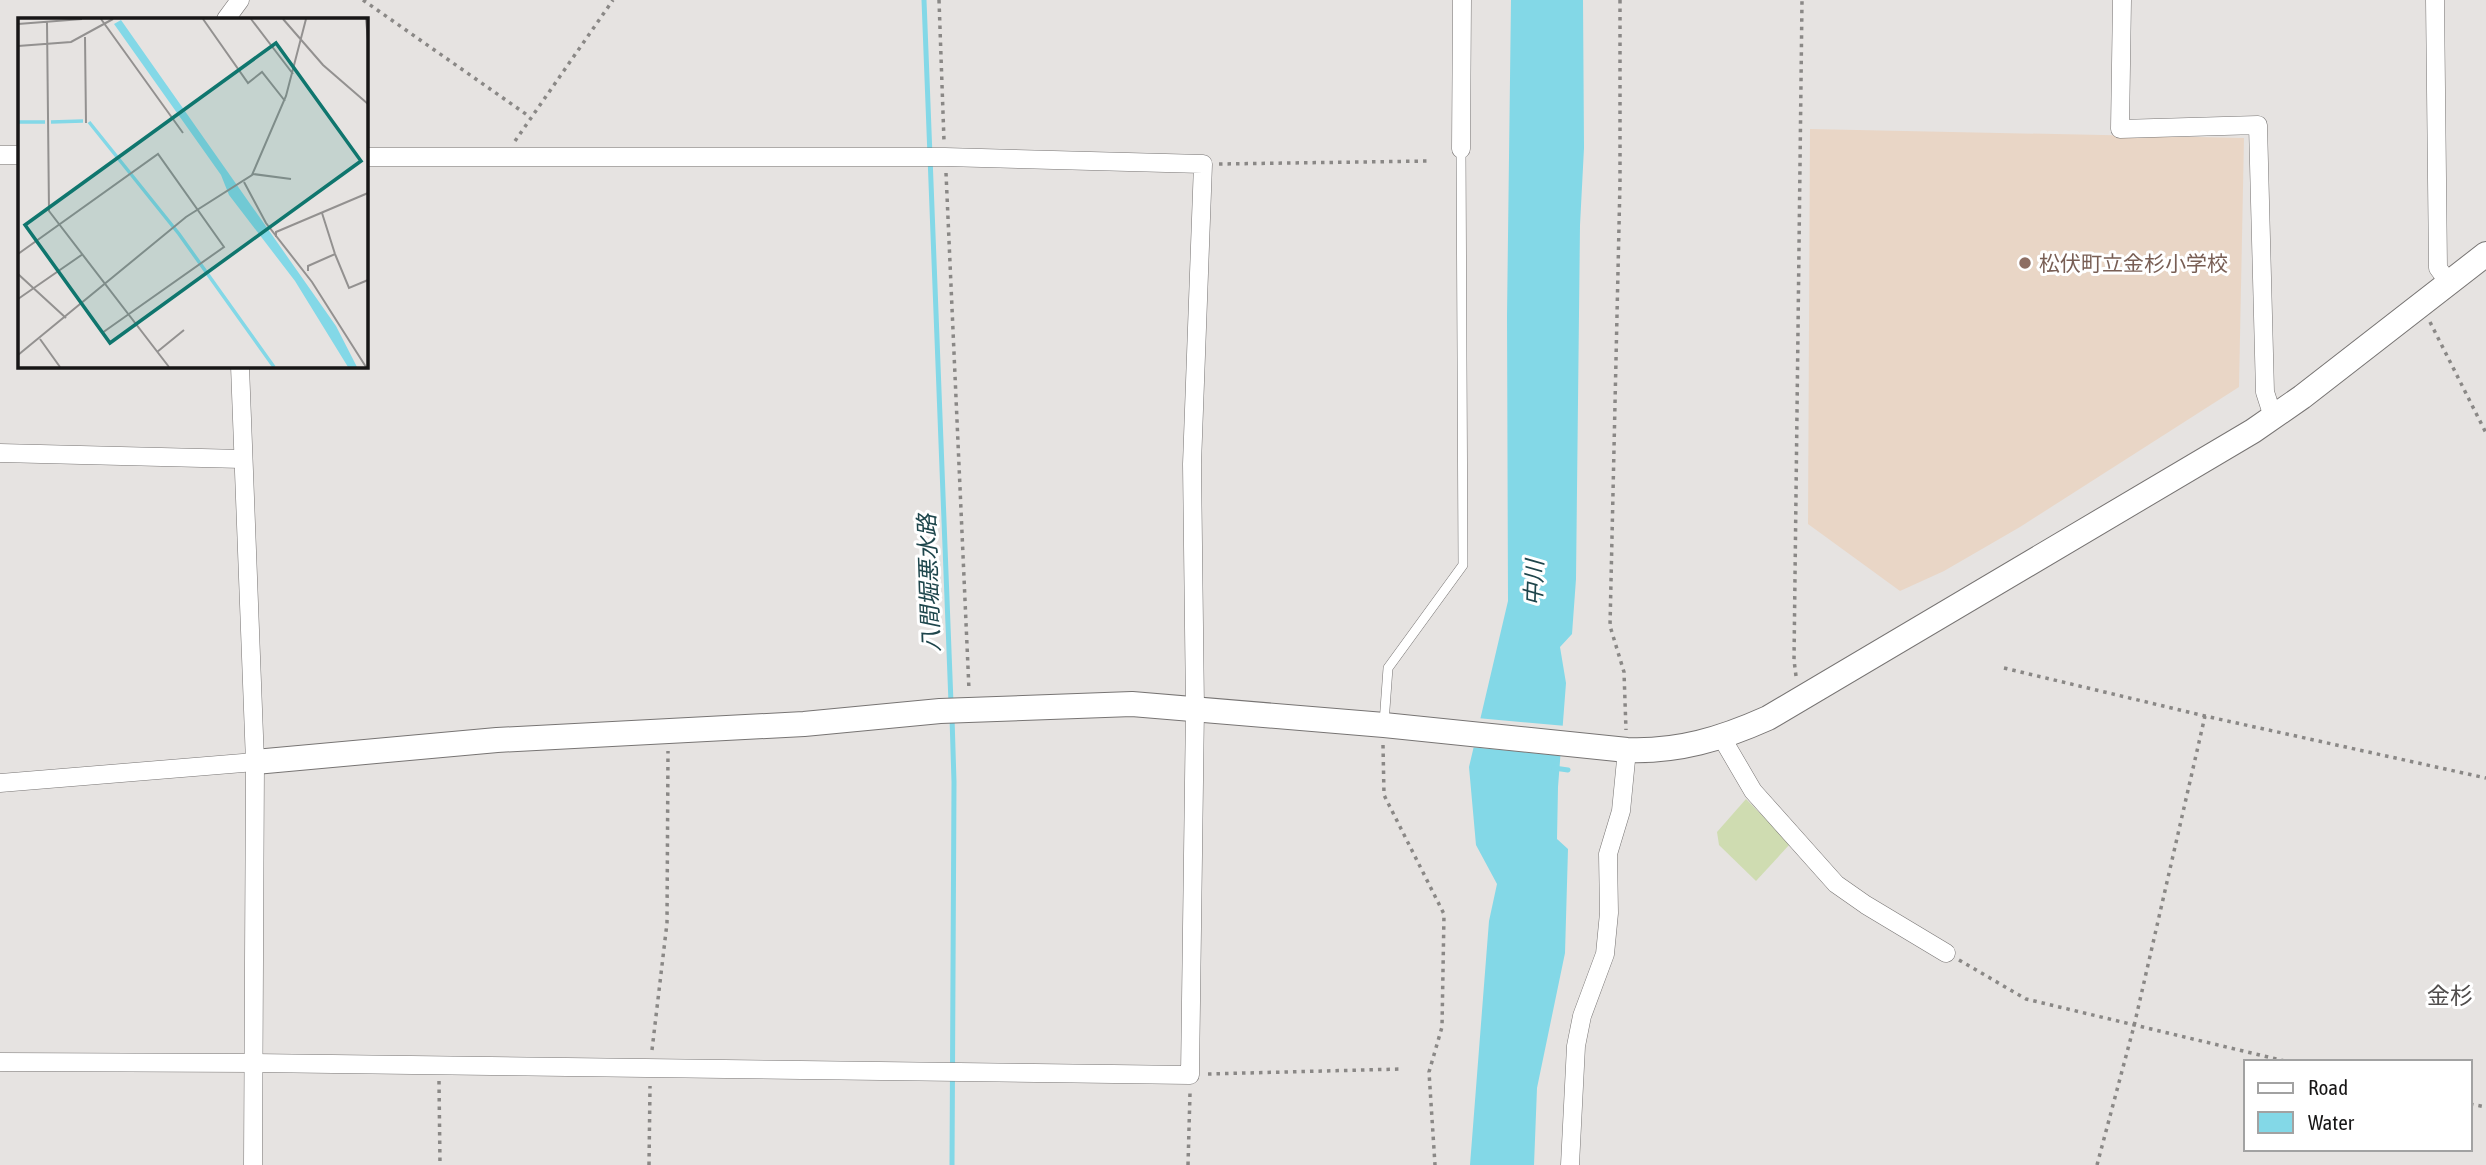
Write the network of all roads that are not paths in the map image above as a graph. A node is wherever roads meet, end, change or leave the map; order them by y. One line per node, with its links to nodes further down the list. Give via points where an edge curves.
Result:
1 (240, 0): 5 (street)
2 (1462, 0): 6 (street)
3 (2122, 0): 13 (street, via 2120,129 2258,125 2265,392)
4 (2435, 0): 11 (street, via 2438,268)
5 (227, 18)
6 (1461, 149): 17 (lane, via 1463,565 1388,668)
7 (0, 155): 8 (street)
8 (18, 155)
9 (368, 157): 16 (street, via 945,158 1203,164 1192,464)
10 (2486, 254): 11 (street)
11 (2449, 284): 13 (street)
12 (240, 368): 15 (street)
13 (2273, 416): 18 (street, via 1768,718)
14 (0, 453): 15 (street)
15 (242, 459): 20 (street)
16 (1195, 708): 17 (street); 20 (street, via 1132,704 940,711 804,724 498,740); 24 (street, via 1190,1074)
17 (1388, 725): 19 (street)
18 (1722, 738): 19 (street, via 1689,747); 22 (street, via 1753,791 1836,884)
19 (1623, 749): 26 (street, via 1621,811 1608,854 1605,954 1576,1046)
20 (255, 762): 21 (street); 24 (street)
21 (0, 783)
22 (1946, 953)
23 (0, 1062): 24 (street)
24 (254, 1063): 25 (street)
25 (253, 1165)
26 (1570, 1165)

